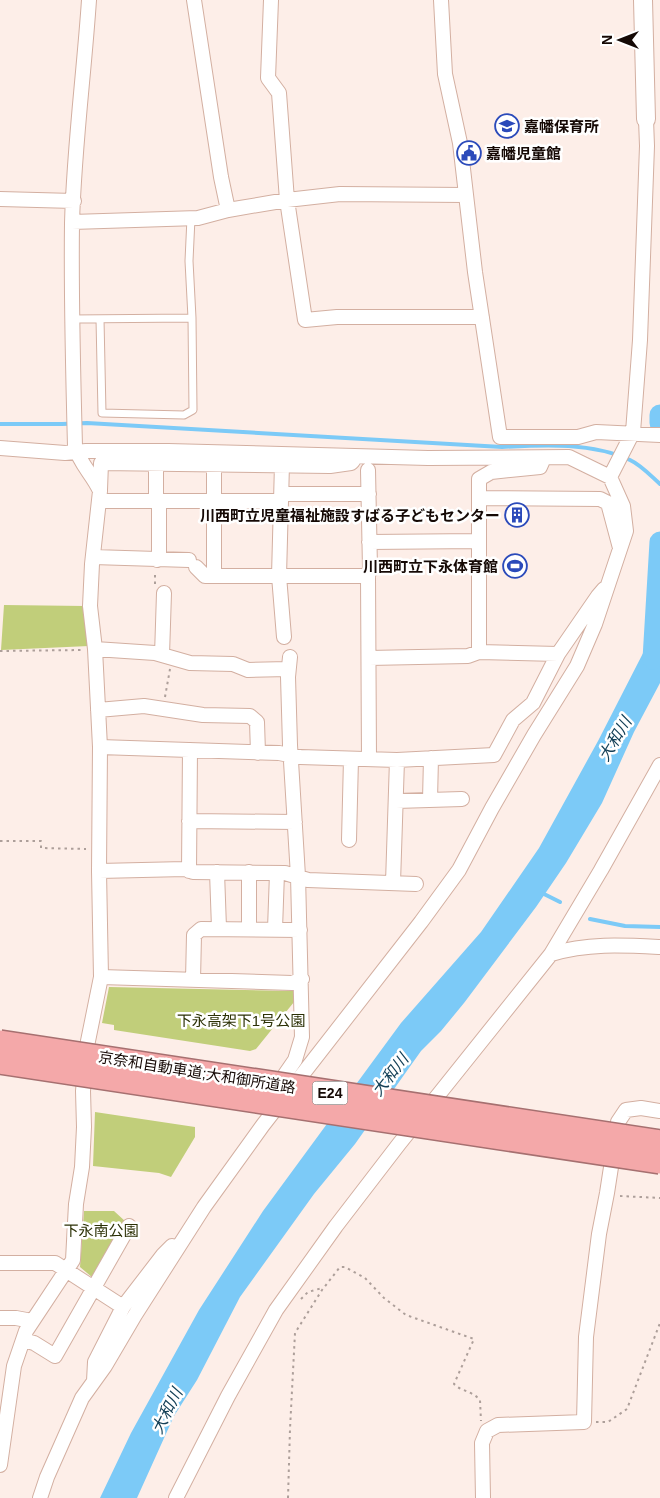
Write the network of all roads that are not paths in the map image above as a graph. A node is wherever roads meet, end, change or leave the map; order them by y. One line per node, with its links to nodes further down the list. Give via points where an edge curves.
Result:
1 (89, 0): 10 (street)
2 (194, 0): 11 (street)
3 (271, 0): 9 (street, via 268,78 280,93)
4 (441, 0): 7 (street, via 445,74 460,142)
5 (643, 0): 6 (street)
6 (646, 119): 18 (street)
7 (465, 195): 9 (street, via 340,194); 14 (street)
8 (0, 199): 10 (street)
9 (287, 200): 11 (street); 14 (street, via 306,320)
10 (74, 202): 13 (street)
11 (228, 210): 12 (street)
12 (191, 218): 13 (street); 15 (lane)
13 (72, 222): 16 (street)
14 (482, 317): 20 (street, via 500,437)
15 (192, 318): 17 (lane); 17 (lane, via 193,410 184,415 102,413)
16 (72, 319): 17 (lane); 24 (street, via 74,446)
17 (100, 319)
18 (637, 433): 19 (street); 20 (street, via 596,432); 31 (street)
19 (660, 435)
20 (577, 438): 23 (street)
21 (0, 448): 24 (street)
22 (356, 456): 24 (street, via 86,452); 25 (street); 29 (street, via 351,463 330,466)
23 (570, 456): 25 (street); 31 (street)
24 (79, 457): 26 (street); 33 (street, via 95,481)
25 (544, 458): 35 (street, via 540,467 491,472 479,479)
26 (101, 462): 27 (street); 33 (street)
27 (156, 463): 28 (street); 36 (street)
28 (214, 464): 29 (street); 37 (street)
29 (282, 464): 34 (street)
30 (368, 470): 32 (street)
31 (613, 472): 40 (street, via 626,531)
32 (369, 494): 34 (street, via 285,494); 39 (street)
33 (100, 496): 36 (street); 41 (street)
34 (281, 498): 37 (street, via 277,501); 44 (street)
35 (479, 498): 38 (street); 40 (street, via 600,499 608,503)
36 (158, 501): 37 (street); 42 (street)
37 (214, 501): 43 (street)
38 (479, 541): 39 (street); 50 (street)
39 (369, 542): 45 (street)
40 (620, 549): 46 (street)
41 (93, 557): 42 (street); 49 (street, via 90,606)
42 (157, 560): 43 (street, via 192,564 205,576)
43 (214, 576): 44 (street)
44 (280, 576): 45 (street); 48 (street)
45 (368, 576): 53 (street)
46 (610, 583): 51 (street); 90 (street, via 577,666 534,734 459,870)
47 (164, 593): 52 (street)
48 (284, 638)
49 (95, 649): 52 (street); 54 (street)
50 (479, 652): 51 (street); 53 (street, via 468,656)
51 (558, 654): 59 (street, via 533,702 513,720 494,755)
52 (167, 656): 58 (street, via 190,663 233,664 248,670 289,663)
53 (369, 658): 61 (street)
54 (98, 710): 55 (street); 57 (street, via 144,706 203,715 250,716 257,722)
55 (100, 747): 56 (street); 70 (street)
56 (190, 750): 57 (street); 67 (street)
57 (258, 753): 58 (street)
58 (290, 755): 60 (street); 68 (street)
59 (431, 758): 62 (street); 65 (street)
60 (351, 759): 61 (street); 69 (street)
61 (369, 759): 62 (street)
62 (397, 760): 66 (street)
63 (660, 765): 83 (street)
64 (462, 799): 65 (street)
65 (430, 800): 66 (street)
66 (396, 802): 76 (street)
67 (189, 821): 68 (street); 71 (street)
68 (295, 822): 75 (street)
69 (349, 840)
70 (99, 871): 71 (street); 84 (street)
71 (189, 871): 72 (street)
72 (218, 872): 73 (street); 78 (street)
73 (249, 872): 74 (street); 79 (street)
74 (277, 872): 75 (street); 80 (street)
75 (298, 876): 76 (street, via 308,880); 81 (street)
76 (393, 883): 77 (street)
77 (416, 884)
78 (219, 928): 79 (street); 85 (street, via 201,929 194,935)
79 (249, 929): 80 (street)
80 (275, 929): 81 (street)
81 (300, 930): 86 (street)
82 (660, 947): 83 (street, via 573,947)
83 (551, 954): 105 (street, via 399,1144 276,1310)
84 (101, 977): 85 (street); 96 (street, via 87,1046 82,1167 73,1260)
85 (193, 980): 86 (street)
86 (302, 980): 90 (street, via 302,1036 295,1060 266,1104)
87 (0, 1043): 91 (highway, 京奈和自動車道;大和御所道路 / E24, bridge)
88 (0, 1061): 92 (highway, 京奈和自動車道;大和御所道路 / E24, bridge)
89 (660, 1111): 106 (street, via 626,1110 618,1122 586,1337 584,1422 498,1425 487,1431 482,1443)
90 (263, 1124): 94 (street)
91 (660, 1143)
92 (660, 1161)
93 (129, 1226): 97 (street)
94 (182, 1241): 98 (street, via 163,1254); 102 (street)
95 (0, 1263): 96 (street, via 55,1262)
96 (67, 1270): 97 (street); 100 (street)
97 (94, 1288): 98 (street); 101 (street, via 54,1356)
98 (123, 1307): 102 (street, via 95,1362)
99 (0, 1318): 100 (street)
100 (32, 1321): 101 (street)
101 (23, 1340): 103 (street, via 14,1366)
102 (94, 1381): 104 (street, via 82,1398)
103 (0, 1465)
104 (40, 1498)
105 (176, 1498)
106 (483, 1498)

